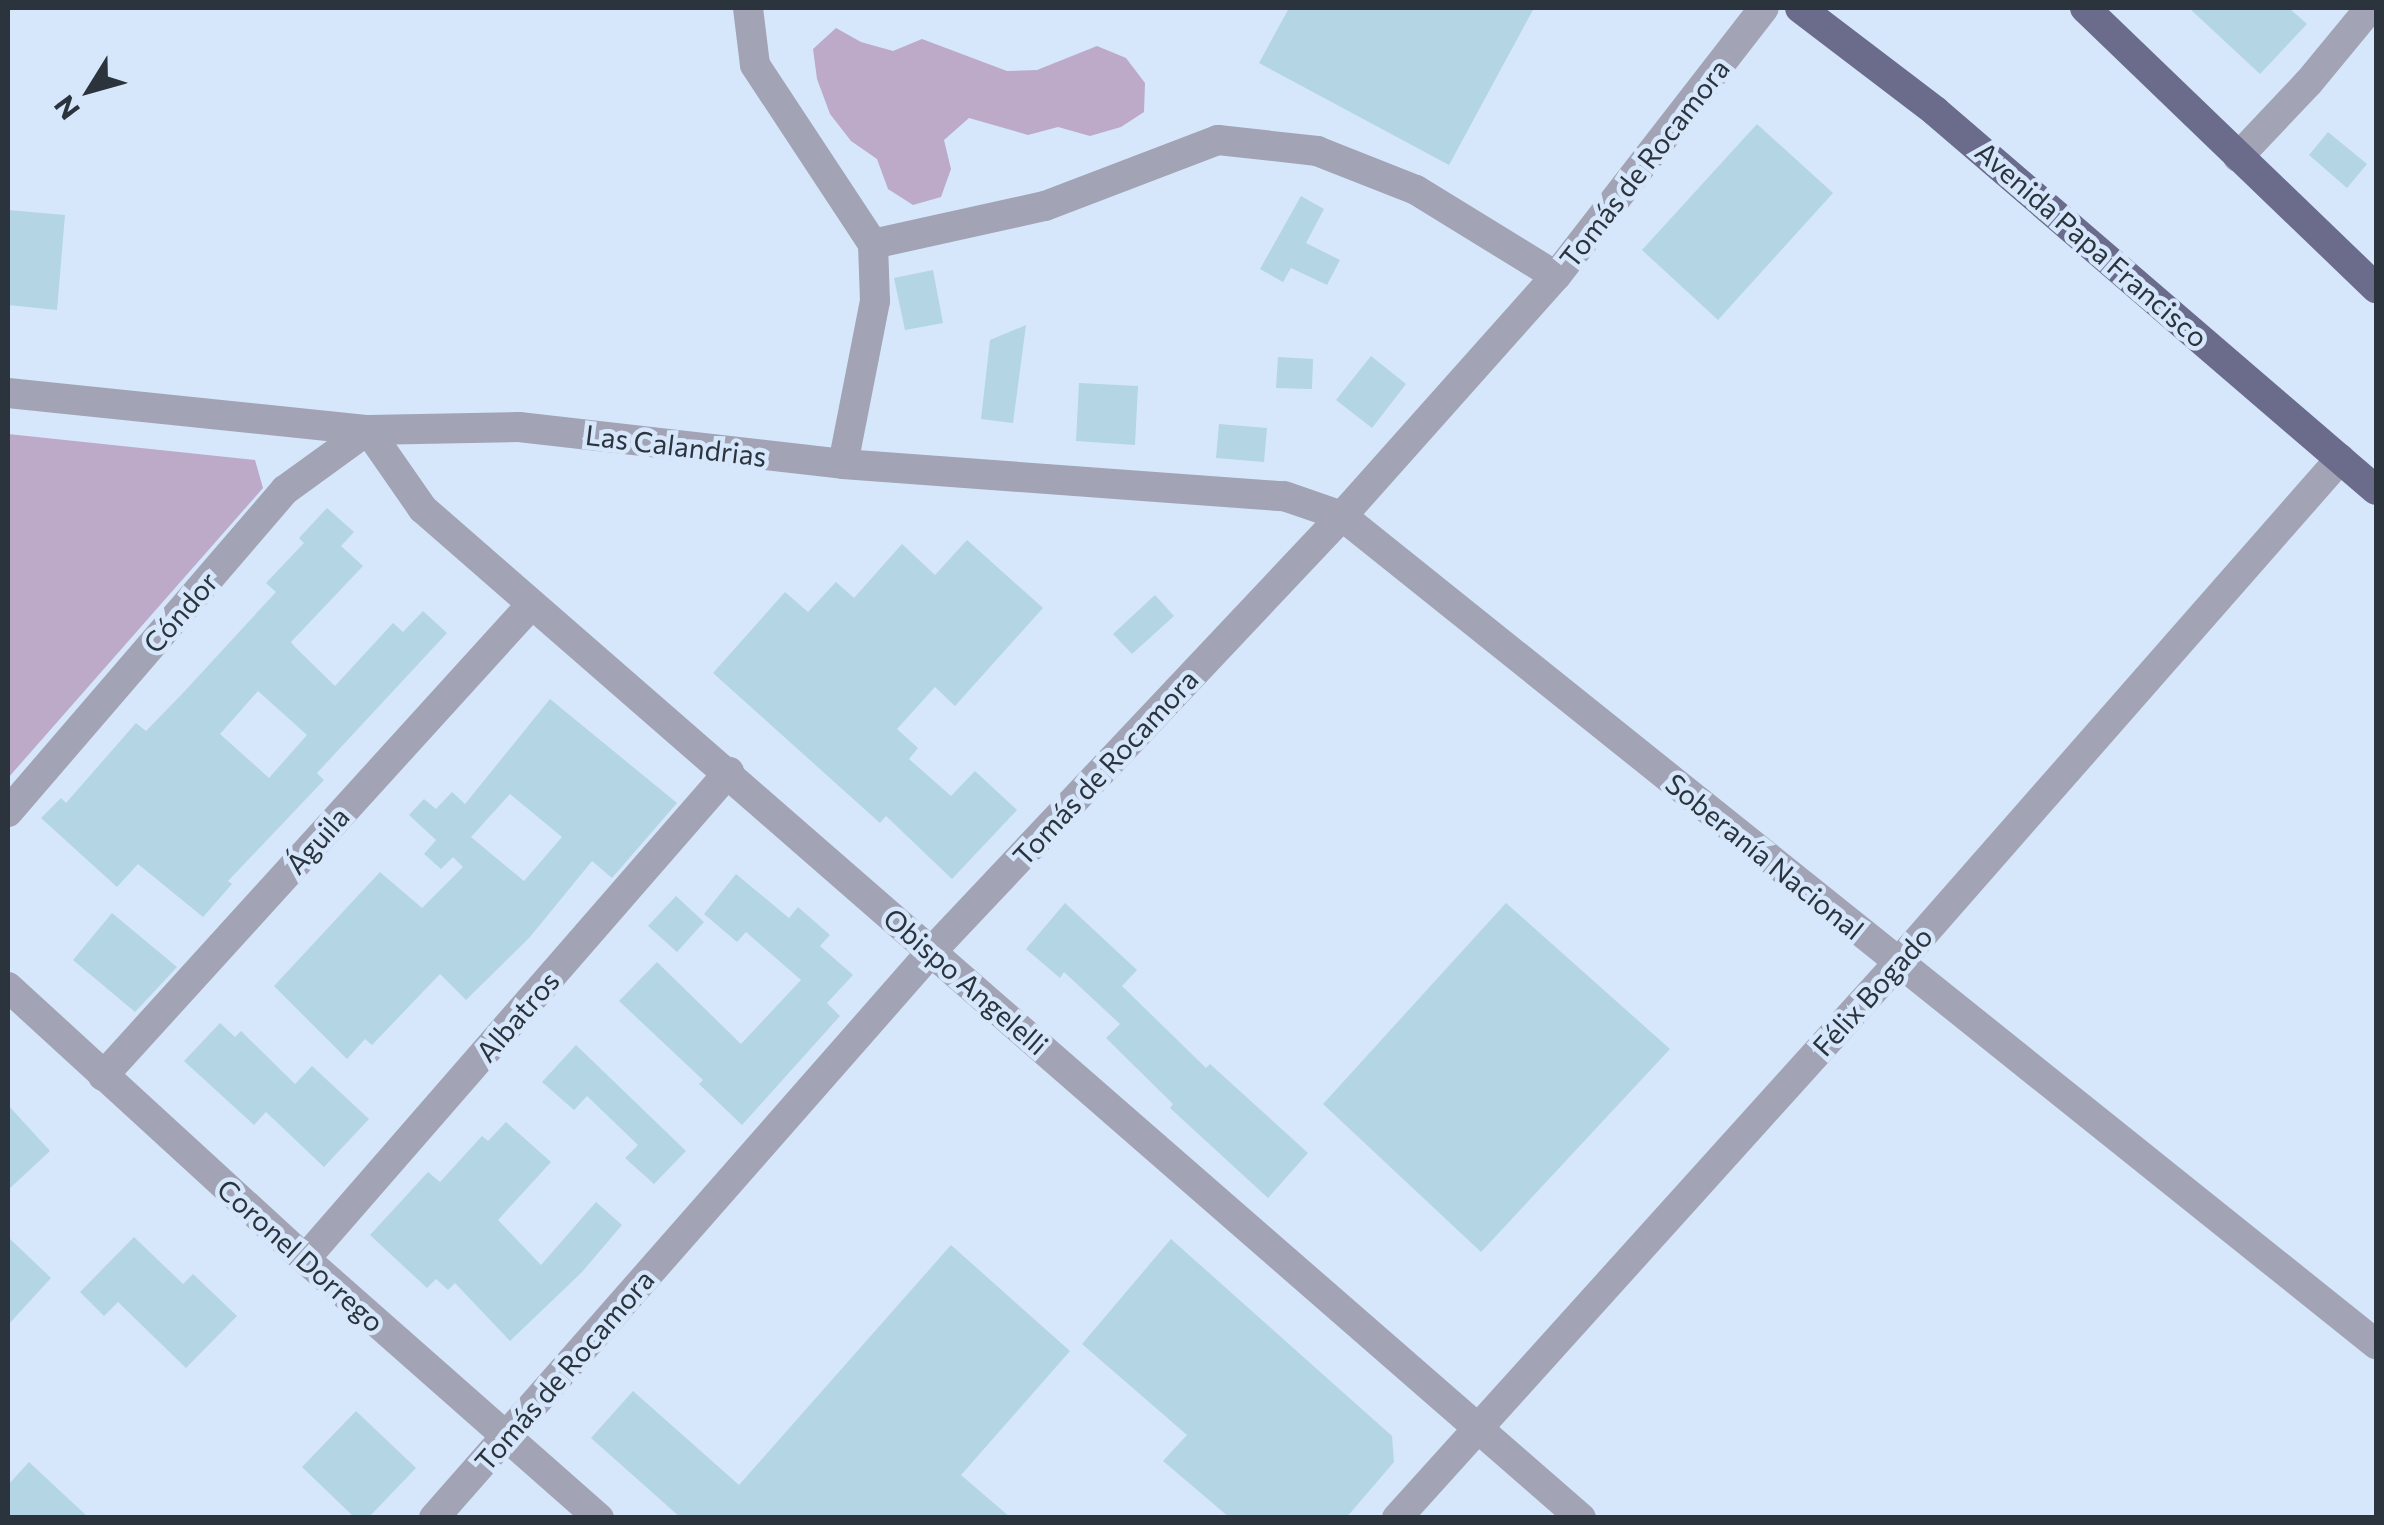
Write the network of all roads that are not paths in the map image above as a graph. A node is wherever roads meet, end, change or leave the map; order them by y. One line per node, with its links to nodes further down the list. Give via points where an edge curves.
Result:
1 (748, 8): 7 (street, via 755,65)
2 (1764, 8): 8 (street, Tomás de Rocamora)
3 (1800, 8): 12 (main road, Avenida Papa Francisco, via 1936,111)
4 (2084, 8): 6 (main road)
5 (2370, 8): 6 (street)
6 (2238, 157): 9 (main road)
7 (872, 244): 8 (street, via 1045,206 1218,140 1317,151 1400,184); 13 (street, via 875,302)
8 (1556, 276): 15 (street, Tomás de Rocamora)
9 (2376, 288)
10 (8, 393): 11 (street, Las Calandrias)
11 (368, 430): 13 (street, Las Calandrias, via 519,427); 16 (street, Obispo Angelelli, via 423,509); 18 (street, Cóndor, via 285,490)
12 (2340, 458): 14 (main road, Avenida Papa Francisco); 20 (street, Félix Bogado)
13 (843, 464): 15 (street, Las Calandrias, via 1284,496)
14 (2376, 490)
15 (1342, 516): 19 (street, Tomás de Rocamora); 20 (street, Soberanía Nacional)
16 (531, 605): 17 (street, Obispo Angelelli); 22 (street, Águila)
17 (729, 772): 19 (street, Obispo Angelelli); 23 (street, Albatros)
18 (8, 812)
19 (932, 952): 25 (street, Obispo Angelelli); 26 (street, Tomás de Rocamora)
20 (1898, 964): 24 (street, Soberanía Nacional); 25 (street, Félix Bogado)
21 (8, 986): 22 (street, Coronel Dorrego)
22 (103, 1076): 23 (street, Coronel Dorrego)
23 (305, 1259): 26 (street, Coronel Dorrego)
24 (2376, 1344)
25 (1478, 1426): 29 (street, Félix Bogado); 30 (street, Obispo Angelelli)
26 (505, 1436): 27 (street, Tomás de Rocamora); 28 (street, Coronel Dorrego)
27 (434, 1518)
28 (599, 1518)
29 (1397, 1518)
30 (1581, 1518)

